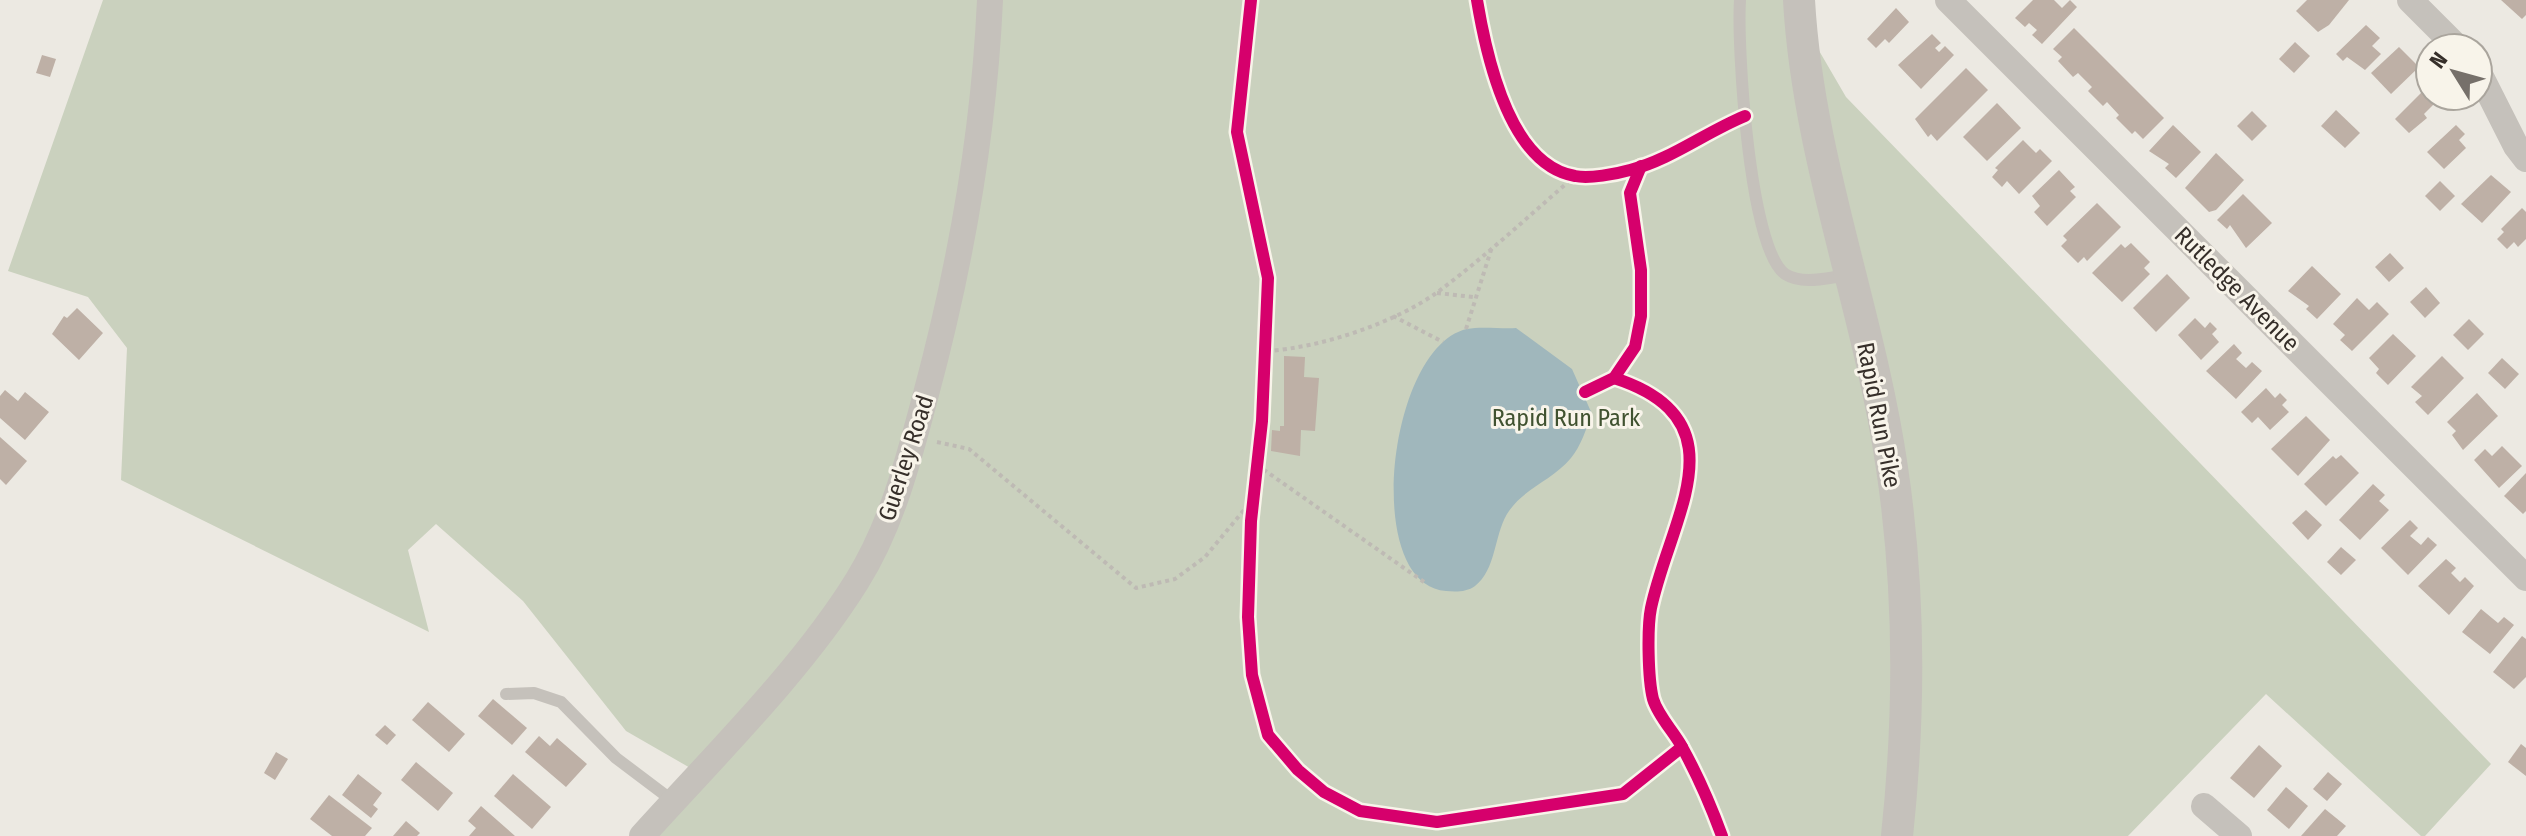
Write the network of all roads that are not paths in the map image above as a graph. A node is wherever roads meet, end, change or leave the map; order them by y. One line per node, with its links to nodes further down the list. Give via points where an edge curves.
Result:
1 (990, 0): 12 (street, Guerley Road, via 972,190 946,321 915,438 882,533 837,612)
2 (1740, 0): 9 (lane, via 1747,151 1771,252 1782,272 1800,281)
3 (1799, 0): 9 (street, Rapid Run Pike, via 1822,169)
4 (1948, 0): 10 (street, Rutledge Avenue)
5 (2410, 0): 6 (street)
6 (2442, 32)
7 (2494, 103): 8 (street)
8 (2526, 159)
9 (1851, 275): 15 (street, Rapid Run Pike, via 1892,467 1904,578 1906,690)
10 (2526, 578)
11 (506, 694): 12 (lane, via 534,693 561,702 616,758)
12 (673, 801): 14 (street, Guerley Road)
13 (2204, 806): 16 (street)
14 (642, 836)
15 (1897, 836)
16 (2239, 836)

